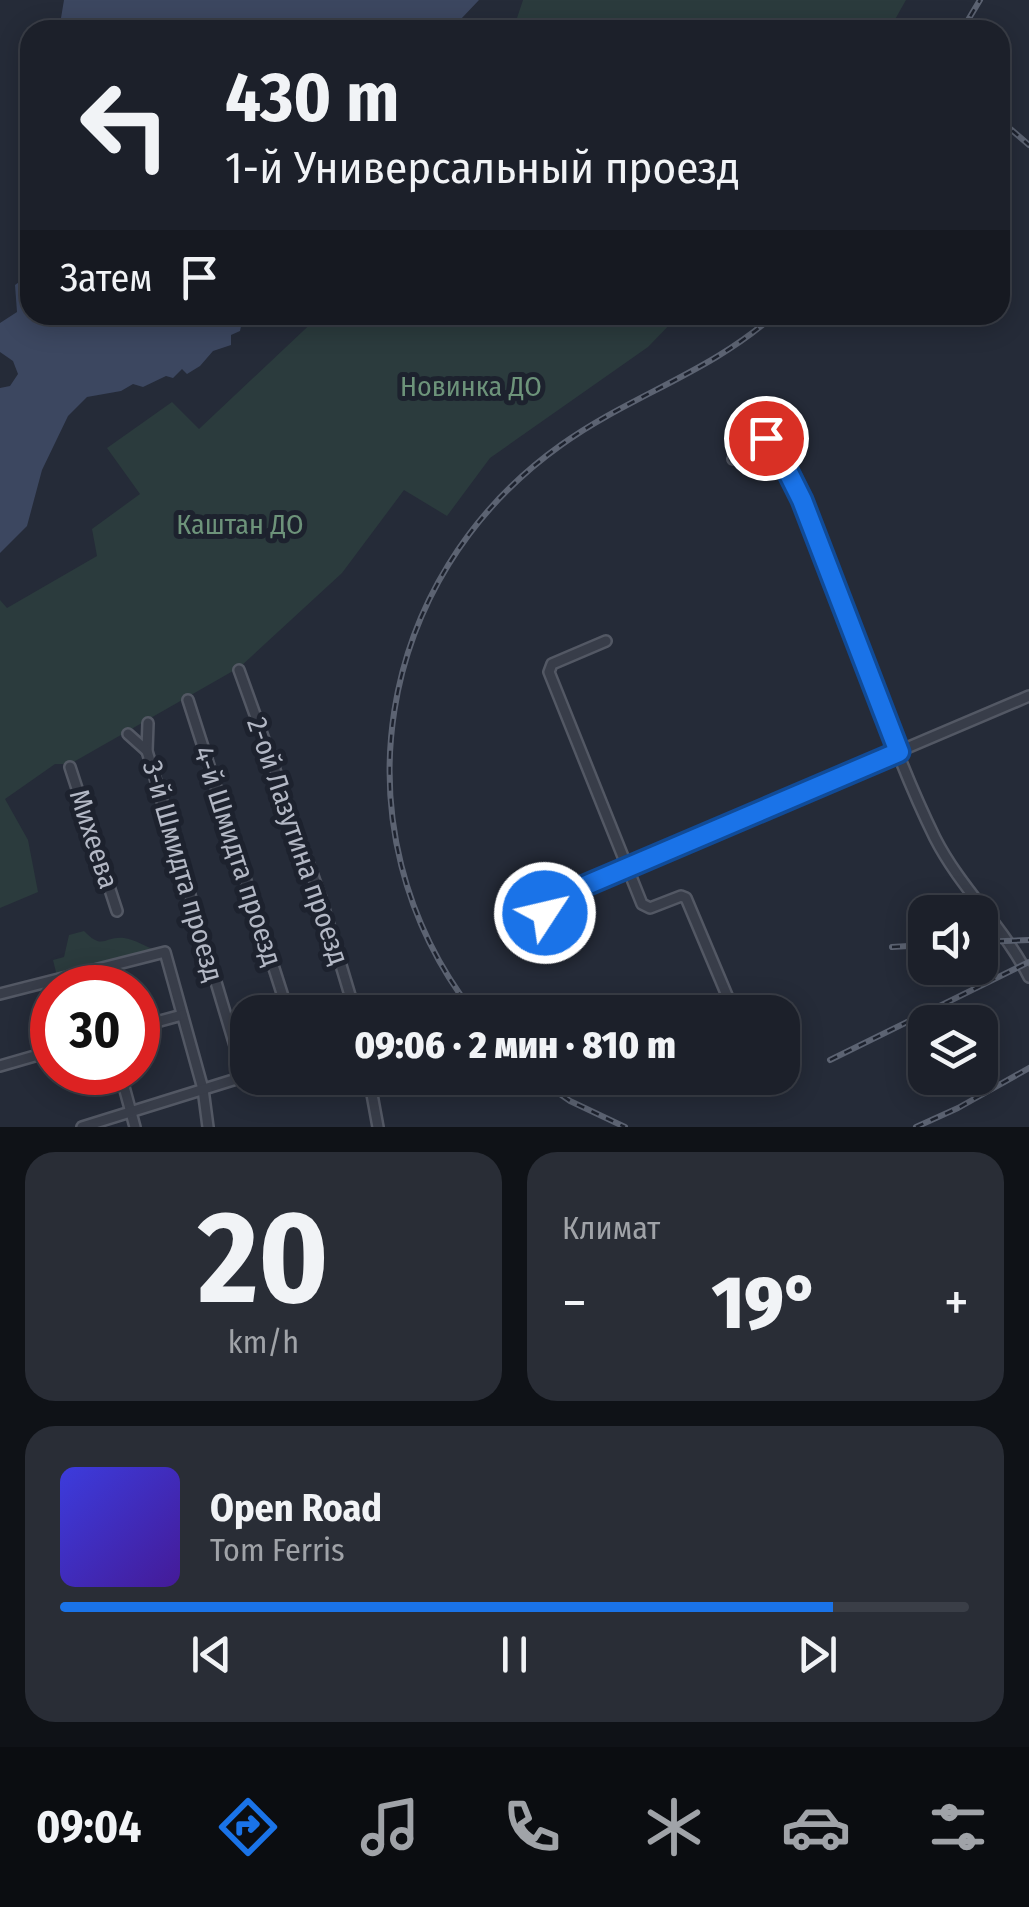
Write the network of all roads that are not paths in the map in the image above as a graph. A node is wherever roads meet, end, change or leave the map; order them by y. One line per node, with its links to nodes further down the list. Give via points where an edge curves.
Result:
1 (733, 458): 9 (street, via 763,439 773,442 802,500)
2 (606, 641): 11 (street, via 552,664 548,672)
3 (240, 670): 17 (street, 2-ой Лазутина проезд)
4 (1029, 696): 9 (street)
5 (188, 700): 16 (street, 4-й Шмидта проезд)
6 (148, 722): 8 (street, 3-й Шмидта проезд)
7 (128, 734): 8 (street)
8 (147, 751): 21 (street, 3-й Шмидта проезд)
9 (899, 752): 11 (street); 14 (street, via 936,840)
10 (70, 767): 13 (street, Михеева)
11 (626, 868): 12 (street); 18 (street, via 647,908 686,898)
12 (556, 898): 12 (street, via 516,915 516,927 540,924)
13 (118, 912)
14 (1029, 977)
15 (0, 994): 19 (street, via 165,952)
16 (283, 995)
17 (350, 995)
18 (727, 995)
19 (182, 1014): 20 (street); 25 (street)
20 (160, 1021)
21 (230, 1023)
22 (30, 1057): 23 (street)
23 (0, 1066)
24 (230, 1081): 25 (street)
25 (203, 1089): 28 (street); 31 (street)
26 (127, 1095): 28 (street)
27 (372, 1095): 32 (street)
28 (132, 1111): 29 (street); 30 (street)
29 (82, 1127)
30 (136, 1127)
31 (208, 1127)
32 (378, 1127)

